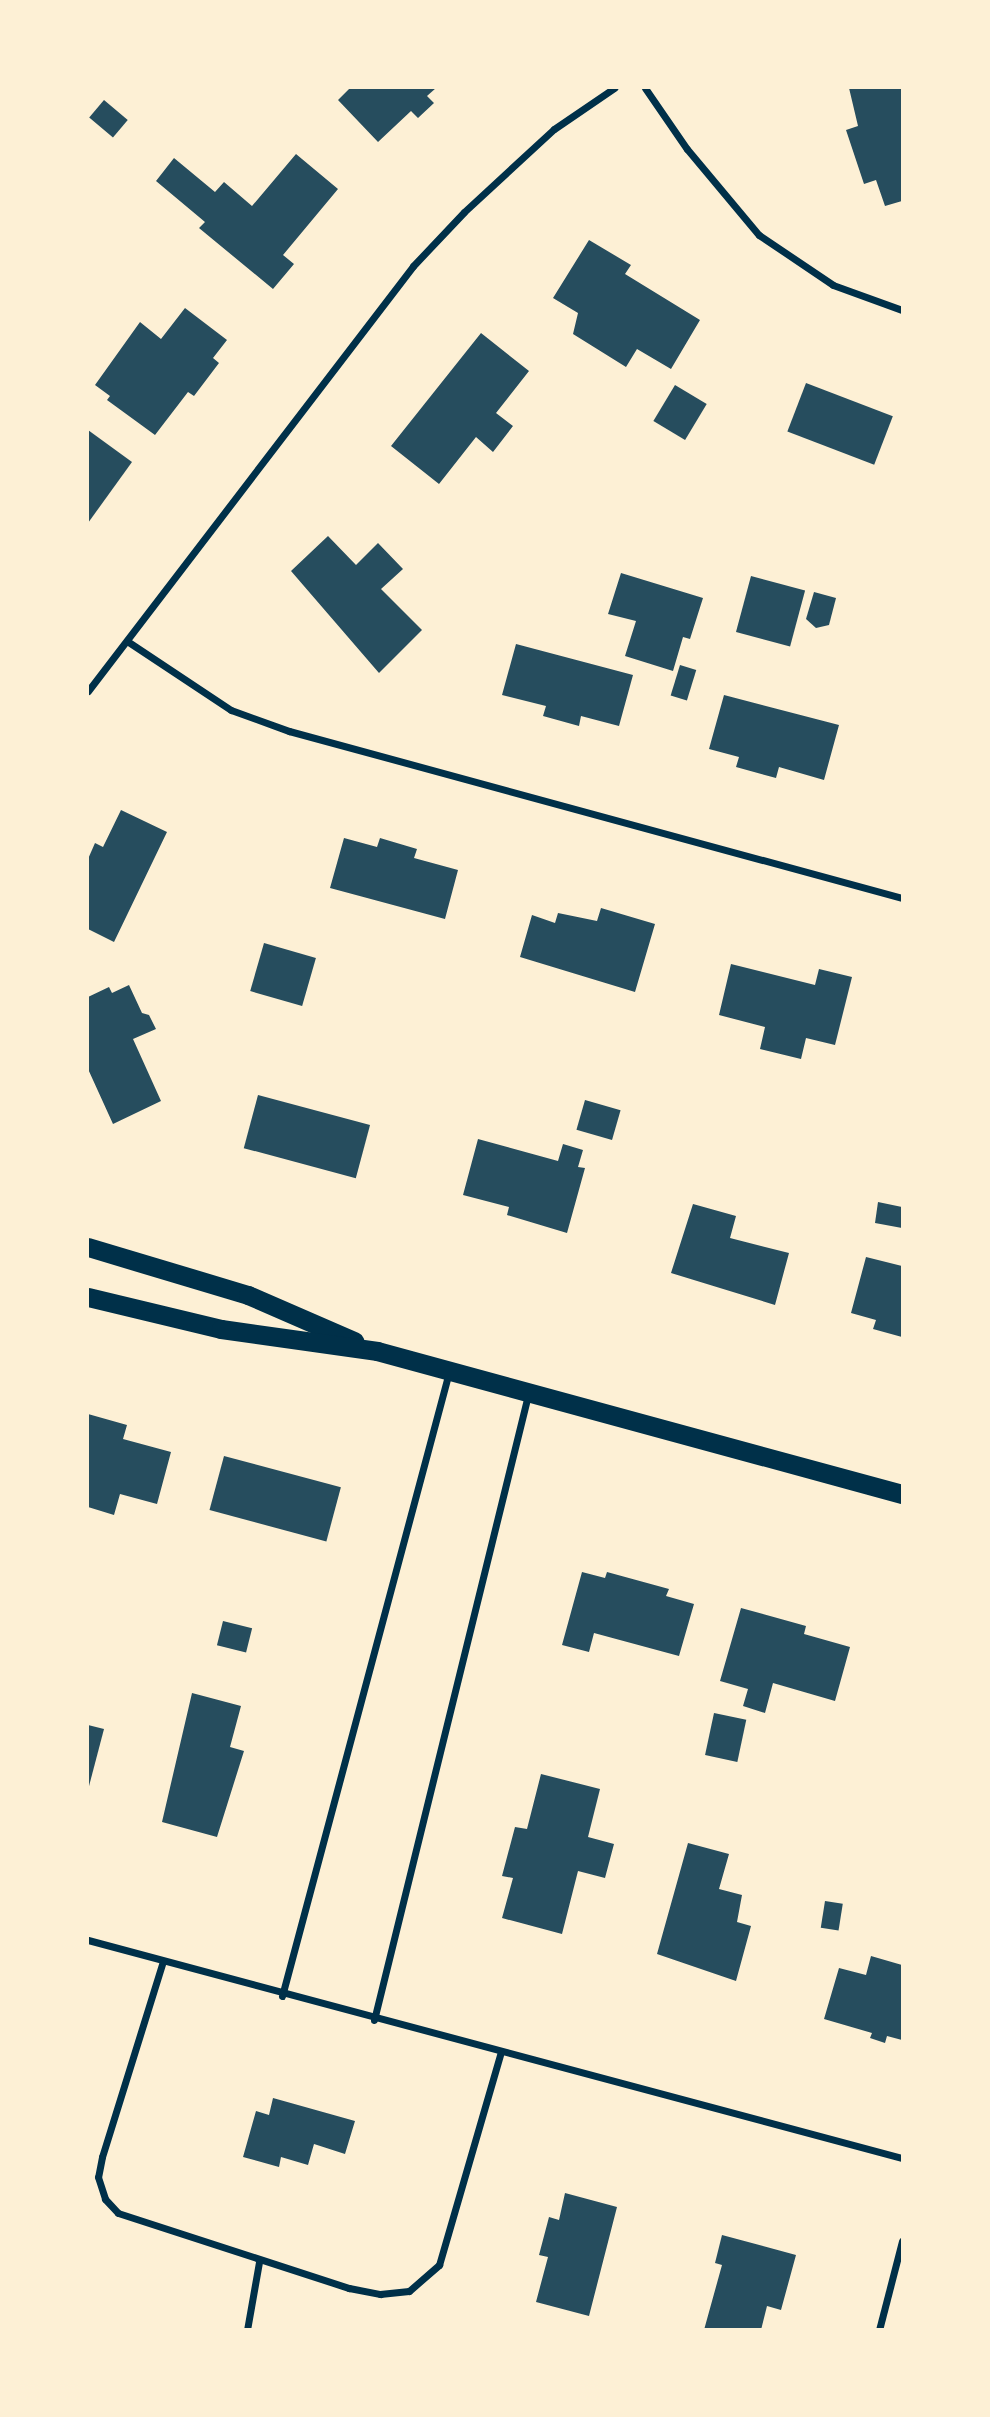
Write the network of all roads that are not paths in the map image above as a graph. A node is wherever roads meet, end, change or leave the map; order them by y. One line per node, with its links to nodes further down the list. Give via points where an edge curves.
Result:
1 (614, 88): 4 (street, via 554,129 413,266)
2 (645, 88): 3 (street, via 687,149 759,235 833,285)
3 (902, 310)
4 (127, 641): 5 (street); 6 (street, via 231,710 289,732)
5 (88, 691)
6 (902, 898)
7 (88, 1247): 9 (highway, via 248,1295)
8 (88, 1297): 9 (highway, via 221,1329)
9 (377, 1351): 10 (highway)
10 (449, 1371): 11 (highway); 15 (street)
11 (528, 1393): 12 (highway); 16 (street)
12 (902, 1494)
13 (88, 1940): 14 (street)
14 (163, 1961): 15 (street); 20 (street, via 98,2177 105,2199 118,2213)
15 (282, 1996): 16 (street)
16 (374, 2020): 17 (street)
17 (501, 2052): 18 (street); 20 (street, via 439,2265 426,2280 410,2291 380,2294)
18 (902, 2158)
19 (902, 2241): 22 (street)
20 (259, 2262): 21 (street)
21 (247, 2329)
22 (879, 2329)

